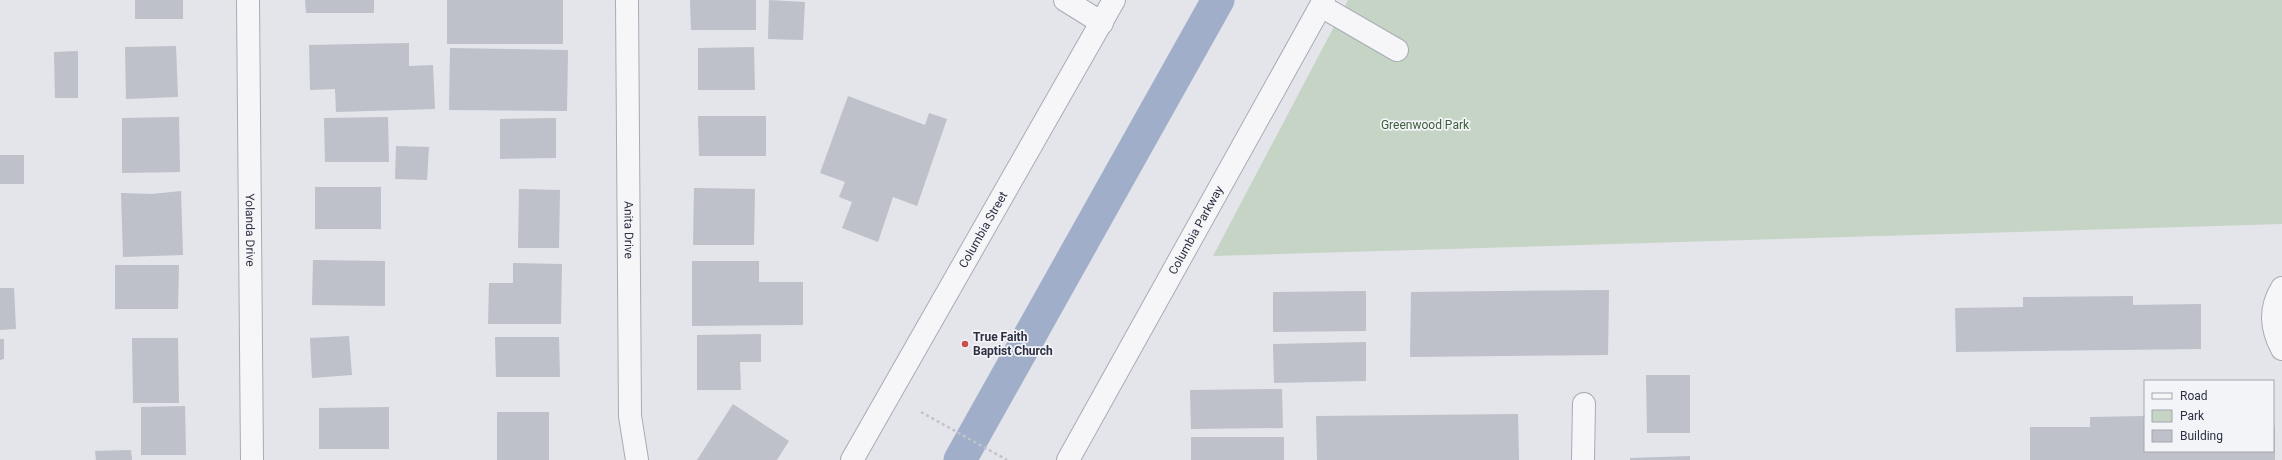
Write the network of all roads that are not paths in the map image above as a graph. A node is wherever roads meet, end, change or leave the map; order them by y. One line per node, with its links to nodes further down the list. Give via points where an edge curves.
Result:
1 (248, 0): 11 (street, Yolanda Drive)
2 (627, 0): 12 (street, Anita Drive, via 630,416)
3 (1066, 0): 6 (street)
4 (1114, 0): 6 (street, Columbia Street)
5 (1322, 3): 7 (street); 14 (street, Columbia Parkway)
6 (1102, 23): 13 (street, Columbia Street)
7 (1397, 50)
8 (2282, 288): 9 (street, via 2276,299 2272,317 2275,335)
9 (2282, 349)
10 (1584, 404): 15 (street)
11 (252, 460)
12 (637, 460)
13 (852, 460)
14 (1068, 460)
15 (1583, 460)

